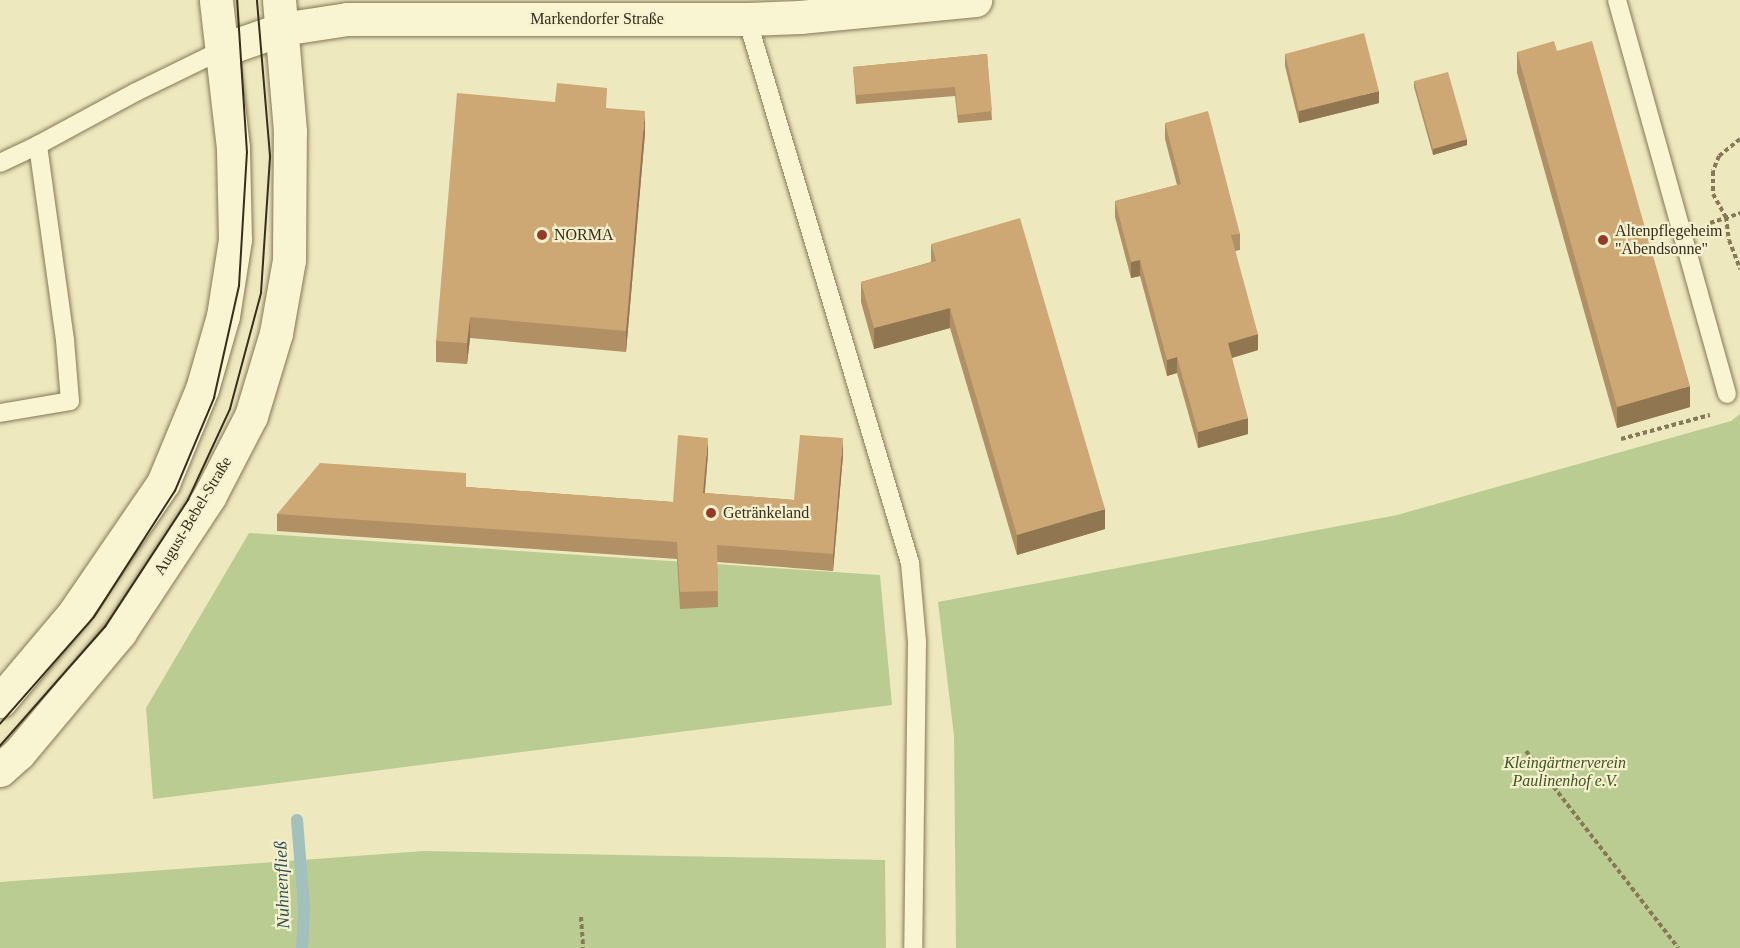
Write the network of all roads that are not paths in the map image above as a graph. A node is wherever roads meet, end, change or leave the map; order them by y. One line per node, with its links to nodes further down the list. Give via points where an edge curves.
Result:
1 (216, 0): 6 (street)
2 (975, 0): 5 (street, Markendorfer Straße)
3 (1617, 0): 9 (lane)
4 (280, 15): 5 (street, Markendorfer Straße, via 347,19); 6 (street, Markendorfer Straße); 12 (street, August-Bebel-Straße, via 290,131 289,260 276,333 251,416 209,497 120,632 19,753)
5 (747, 19): 13 (lane, via 910,563 917,642)
6 (222, 50): 7 (lane); 11 (street, via 234,148 235,239 223,316 202,389 163,483 74,613)
7 (38, 145): 8 (lane); 10 (lane, via 70,401)
8 (0, 164)
9 (1727, 394)
10 (0, 413)
11 (0, 701)
12 (0, 770)
13 (913, 948)

